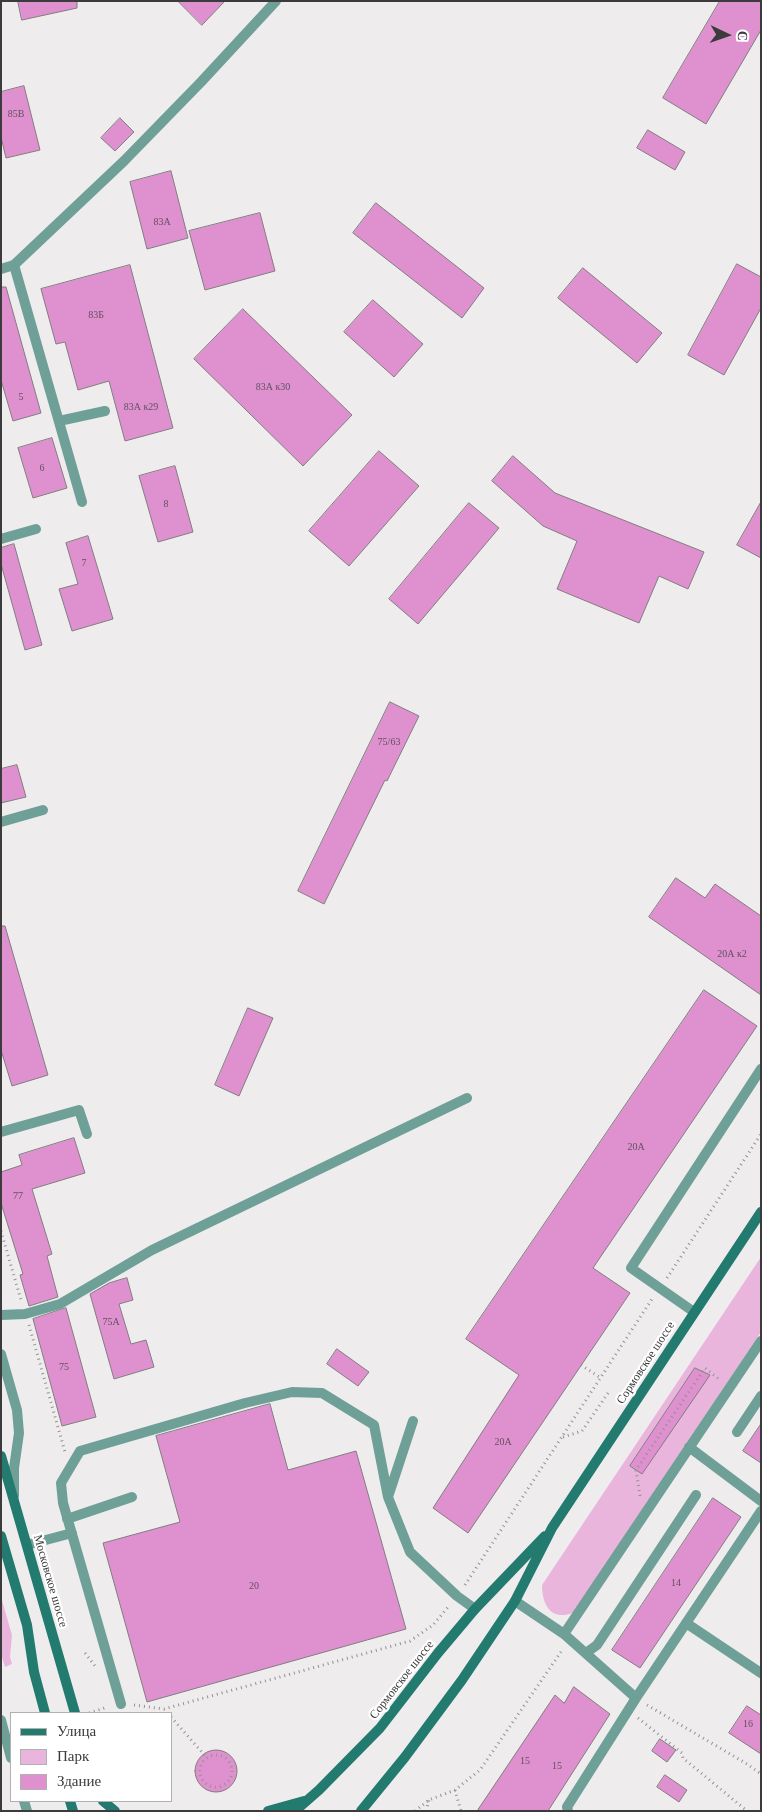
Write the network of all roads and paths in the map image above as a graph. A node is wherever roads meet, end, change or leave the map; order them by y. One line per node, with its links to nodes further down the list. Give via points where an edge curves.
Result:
1 (276, 1): 2 (street, via 124,161)
2 (14, 265): 3 (street); 5 (street)
3 (1, 269)
4 (104, 411): 5 (street)
5 (59, 421): 6 (street)
6 (82, 502)
7 (36, 530): 8 (street)
8 (1, 539)
9 (43, 810): 10 (street)
10 (1, 822)
11 (761, 1068): 17 (street, via 631,1268)
12 (467, 1098): 19 (street, via 152,1250 60,1304 25,1314)
13 (1, 1132): 14 (street, via 79,1110)
14 (87, 1134)
15 (761, 1134): 17 (path)
16 (761, 1212): 18 (main road, Сормовское шоссе)
17 (659, 1289): 18 (street); 24 (path)
18 (694, 1312): 40 (main road, Сормовское шоссе)
19 (1, 1315)
20 (761, 1341): 30 (street)
21 (1, 1354): 35 (street, via 17,1410 19,1433)
22 (581, 1365): 24 (path)
23 (702, 1372): 38 (path, via 636,1470)
24 (601, 1378): 29 (path)
25 (608, 1393): 29 (path, via 582,1431)
26 (761, 1396): 28 (street)
27 (413, 1421): 34 (street)
28 (737, 1432)
29 (563, 1437): 44 (path)
30 (689, 1447): 36 (street); 38 (street)
31 (1, 1456): 35 (main road, Московское шоссе)
32 (696, 1495): 49 (street, via 597,1645)
33 (132, 1497): 39 (street)
34 (388, 1497): 39 (street, via 374,1425 322,1394 292,1392 80,1451 61,1482); 44 (street, via 410,1552)
35 (14, 1500): 43 (main road, Московское шоссе)
36 (761, 1501)
37 (760, 1514): 47 (street)
38 (643, 1516): 48 (street)
39 (67, 1518): 41 (street)
40 (552, 1528): 45 (main road, Сормовское шоссе); 46 (main road, Сормовское шоссе)
41 (72, 1533): 43 (street); 52 (street)
42 (1, 1536): 55 (main road, via 27,1625 34,1672)
43 (27, 1545): 56 (main road, Московское шоссе)
44 (457, 1596): 46 (street); 53 (path, via 433,1624 410,1641)
45 (515, 1601): 48 (street); 71 (main road, Сормовское шоссе, via 462,1680)
46 (475, 1609): 65 (main road, Сормовское шоссе, via 380,1728)
47 (686, 1623): 50 (street); 51 (street)
48 (567, 1637): 49 (street); 64 (path, via 480,1770)
49 (586, 1653): 51 (street)
50 (761, 1673)
51 (636, 1698): 54 (street); 63 (path)
52 (121, 1704): 53 (path); 57 (path)
53 (164, 1709): 58 (path)
54 (628, 1711): 75 (street, via 567,1807); 76 (path, via 682,1753 683,1758)
55 (45, 1712)
56 (75, 1712)
57 (93, 1712)
58 (167, 1712)
59 (172, 1718): 62 (path)
60 (1, 1720): 61 (street)
61 (10, 1754)
62 (207, 1758): 62 (path, via 219,1755 228,1761 232,1773 225,1784 215,1786 203,1779 200,1769)
63 (761, 1774)
64 (455, 1790): 66 (path); 74 (path)
65 (308, 1800): 69 (main road, Сормовское шоссе); 70 (main road, Сормовское шоссе)
66 (429, 1800): 72 (path); 73 (path)
67 (103, 1802): 68 (main road)
68 (115, 1811)
69 (268, 1811)
70 (295, 1811)
71 (361, 1811)
72 (415, 1811)
73 (426, 1811)
74 (461, 1811)
75 (568, 1811)
76 (746, 1811)

